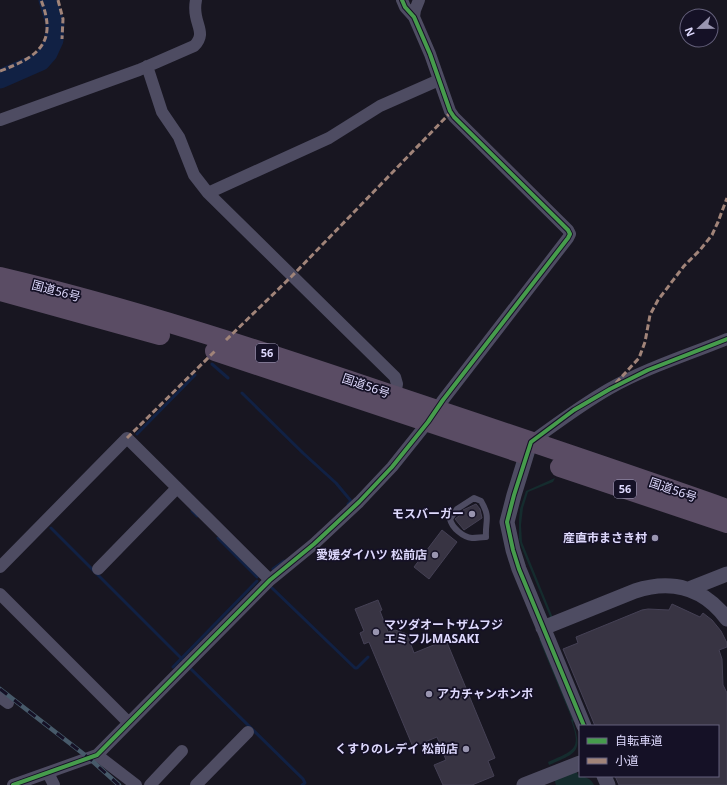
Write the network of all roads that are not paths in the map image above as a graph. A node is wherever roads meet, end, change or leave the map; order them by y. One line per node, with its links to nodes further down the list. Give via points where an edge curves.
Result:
1 (196, 0): 5 (street, via 199,41 194,46)
2 (402, 0): 4 (street)
3 (419, 0): 4 (street)
4 (414, 17): 6 (street)
5 (147, 66): 7 (street); 8 (street, via 162,112 179,137 194,175)
6 (439, 80): 8 (street, via 380,106 329,138); 13 (street, via 454,117 570,234)
7 (0, 120)
8 (208, 193): 12 (street, via 395,377 397,384)
9 (0, 277): 12 (highway, 国道56号 / 56, via 55,290 236,343)
10 (0, 291): 12 (highway, 国道56号 / 56)
11 (727, 339): 14 (street, via 648,370 610,389 574,410)
12 (393, 403): 13 (highway, 国道56号 / 56)
13 (432, 416): 14 (highway, 国道56号 / 56); 22 (street, via 392,467 359,502)
14 (528, 449): 16 (highway, 国道56号 / 56); 17 (highway, 国道56号 / 56); 26 (street, via 507,522 512,550)
15 (177, 488): 19 (street, via 127,438); 20 (street); 22 (street)
16 (727, 509)
17 (727, 524)
18 (486, 537): 18 (lane, via 470,538 454,529 450,519 457,508 474,498 481,501 488,516)
19 (0, 567)
20 (98, 569)
21 (727, 574): 23 (street)
22 (270, 580): 27 (street)
23 (689, 589): 25 (street, via 711,602); 26 (street, via 660,585 647,587)
24 (0, 594): 27 (street)
25 (727, 619)
26 (543, 628): 28 (street)
27 (128, 722): 31 (street)
28 (584, 725)
29 (248, 732): 38 (street)
30 (182, 751): 37 (street)
31 (97, 756): 33 (street); 36 (street)
32 (579, 762): 39 (street)
33 (48, 773): 34 (street); 35 (street)
34 (13, 785)
35 (54, 785)
36 (136, 785)
37 (150, 785)
38 (196, 785)
39 (524, 785)

